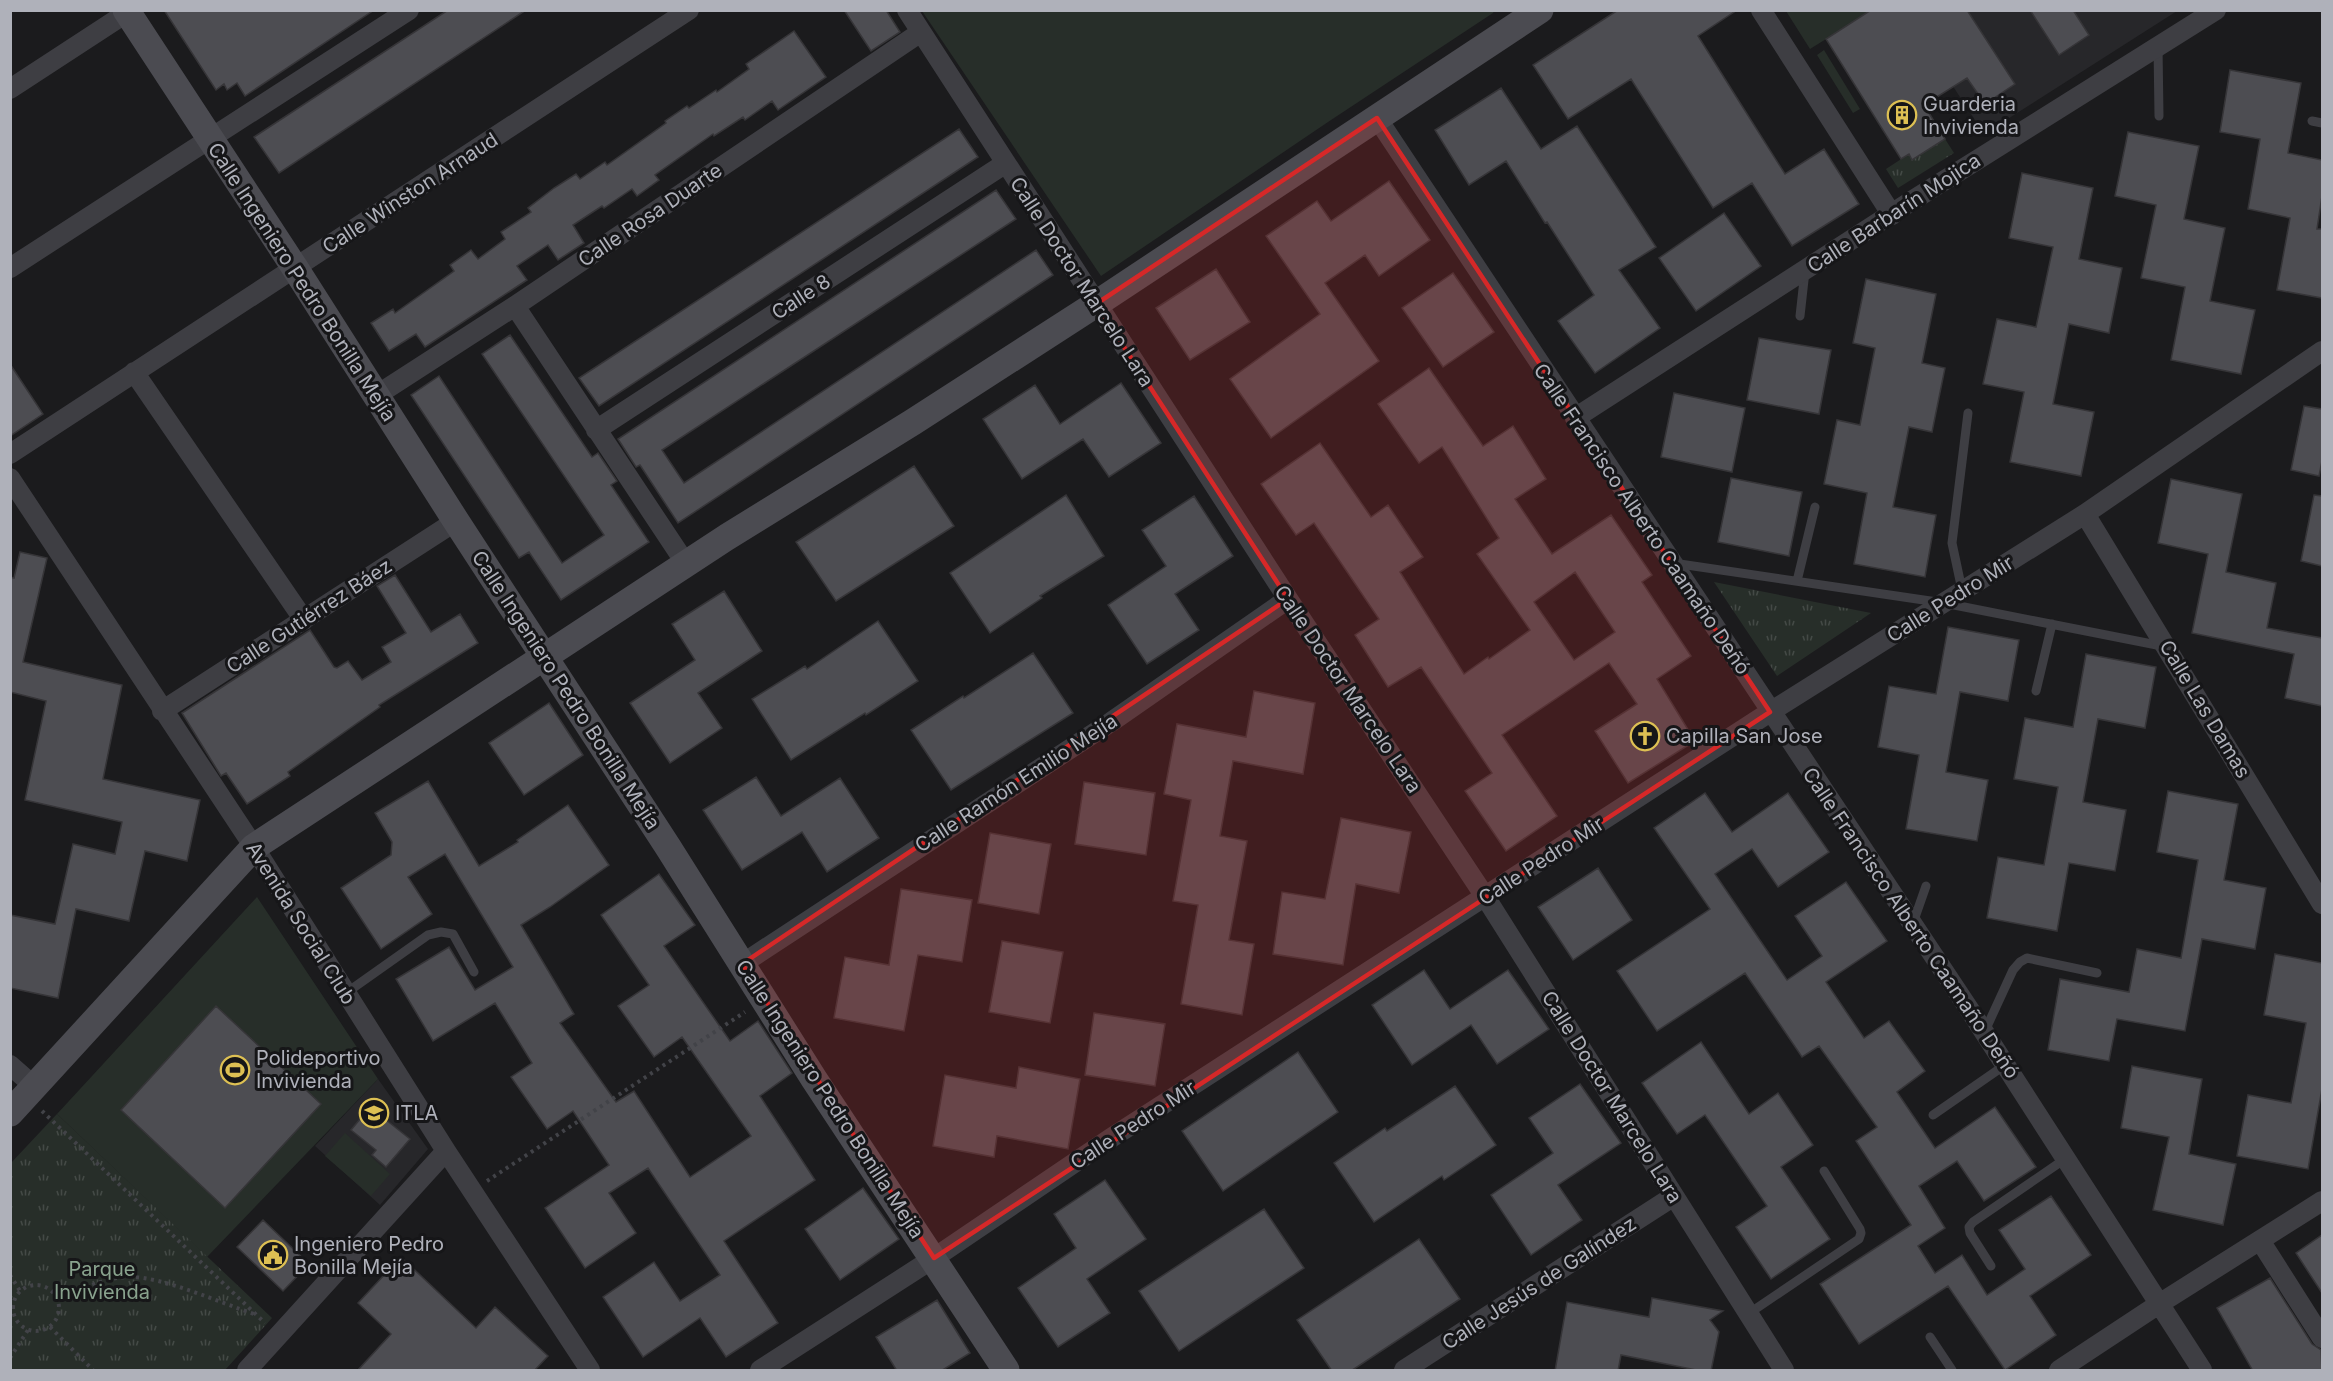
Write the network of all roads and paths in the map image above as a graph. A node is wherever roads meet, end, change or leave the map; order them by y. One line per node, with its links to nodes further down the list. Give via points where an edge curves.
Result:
1 (409, 10): 13 (street)
2 (689, 10): 17 (street, Calle Winston Arnaud)
3 (907, 10): 8 (street, Calle Doctor Marcelo Lara)
4 (1540, 10): 12 (street)
5 (1761, 10): 15 (street)
6 (2216, 10): 9 (street, Calle Barbarín Mojica)
7 (128, 11): 10 (street); 13 (street, Calle Ingeniero Pedro Bonilla Mejía)
8 (921, 32): 14 (street, Calle Doctor Marcelo Lara); 20 (street, Calle Rosa Duarte)
9 (2158, 46): 11 (lane); 15 (street, Calle Barbarín Mojica)
10 (10, 89)
11 (2159, 116)
12 (1377, 118): 19 (street); 26 (street, Calle Francisco Alberto Caamaño Deñó)
13 (209, 140): 16 (street); 17 (street, Calle Ingeniero Pedro Bonilla Mejía)
14 (1006, 163): 19 (street, Calle Doctor Marcelo Lara); 27 (street, Calle 8)
15 (1892, 214): 18 (street, Calle Barbarín Mojica)
16 (10, 268)
17 (295, 268): 23 (street, Calle Winston Arnaud); 24 (street, Calle Ingeniero Pedro Bonilla Mejía)
18 (1805, 270): 21 (lane); 26 (street, Calle Barbarín Mojica)
19 (1096, 304): 34 (street); 37 (street, Calle Doctor Marcelo Lara)
20 (514, 306): 24 (street, Calle Rosa Duarte); 27 (street)
21 (1800, 316)
22 (2322, 351): 31 (street, Calle Pedro Mir)
23 (134, 372): 28 (street, Calle Winston Arnaud); 39 (street)
24 (377, 395): 32 (street, Calle Ingeniero Pedro Bonilla Mejía)
25 (1968, 413): 36 (lane, via 1952,543)
26 (1575, 418): 33 (street, Calle Francisco Alberto Caamaño Deñó)
27 (596, 430): 34 (street)
28 (10, 454)
29 (10, 478): 44 (street, Avenida Social Club)
30 (1815, 507): 35 (lane)
31 (2085, 514): 36 (street, Calle Pedro Mir); 41 (street, Calle Las Damas)
32 (456, 521): 39 (street, Calle Gutiérrez Báez); 42 (street, Calle Ingeniero Pedro Bonilla Mejía)
33 (1670, 562): 35 (lane); 45 (street, Calle Francisco Alberto Caamaño Deñó)
34 (686, 564): 42 (street)
35 (1797, 581): 38 (lane)
36 (1962, 590): 38 (street, Calle Pedro Mir)
37 (1288, 599): 49 (street, Calle Doctor Marcelo Lara); 51 (street, Calle Ramón Emilio Mejía, via 1111,722)
38 (1944, 603): 40 (lane); 45 (street, Calle Pedro Mir)
39 (304, 620): 44 (street, Calle Gutiérrez Báez)
40 (2052, 624): 41 (lane); 43 (lane)
41 (2168, 647): 48 (street, Calle Las Damas)
42 (545, 658): 46 (street); 51 (street, Calle Ingeniero Pedro Bonilla Mejía)
43 (2036, 692)
44 (162, 711): 46 (street, Avenida Social Club)
45 (1770, 712): 49 (street, Calle Pedro Mir); 50 (street, Calle Francisco Alberto Caamaño Deñó)
46 (254, 847): 54 (street, Avenida Social Club); 59 (street)
47 (1926, 886): 50 (lane)
48 (2319, 894)
49 (1486, 898): 65 (street, Calle Doctor Marcelo Lara); 68 (street, Calle Pedro Mir, via 1111,1138)
50 (1912, 925): 56 (street, Calle Francisco Alberto Caamaño Deñó)
51 (742, 964): 55 (street, Calle Ingeniero Pedro Bonilla Mejía)
52 (474, 972): 54 (lane, via 453,934 441,932 428,935)
53 (2097, 973): 56 (lane, via 2027,958 2013,970)
54 (346, 993): 61 (street, Avenida Social Club)
55 (765, 999): 64 (path); 68 (street, Calle Ingeniero Pedro Bonilla Mejía)
56 (1984, 1033): 58 (street, Calle Francisco Alberto Caamaño Deñó)
57 (10, 1065): 59 (street)
58 (2005, 1065): 60 (lane); 62 (street, Calle Francisco Alberto Caamaño Deñó)
59 (24, 1099): 76 (path)
60 (1933, 1115)
61 (446, 1151): 64 (street, Avenida Social Club); 79 (street)
62 (2066, 1159): 69 (lane, via 1969,1227); 74 (street, Calle Francisco Alberto Caamaño Deñó)
63 (1824, 1171): 75 (lane, via 1860,1229 1859,1239)
64 (472, 1191): 85 (street, Avenida Social Club)
65 (1674, 1196): 75 (street, Calle Doctor Marcelo Lara); 88 (street, Calle Jesús de Galíndez)
66 (2322, 1201): 67 (street)
67 (2261, 1242): 74 (street); 81 (street)
68 (934, 1258): 86 (street, Calle Pedro Mir); 87 (street, Calle Ingeniero Pedro Bonilla Mejía)
69 (1991, 1266)
70 (10, 1275): 71 (path)
71 (20, 1292): 72 (path); 73 (path, via 34,1284 42,1285)
72 (13, 1297): 78 (path, via 14,1314)
73 (58, 1300): 76 (path, via 93,1284 128,1277 160,1282); 77 (path, via 58,1315)
74 (2159, 1304): 91 (street); 92 (street, Calle Francisco Alberto Caamaño Deñó)
75 (1748, 1314): 89 (street, Calle Doctor Marcelo Lara)
76 (258, 1316): 79 (path)
77 (50, 1327): 78 (path); 83 (path)
78 (28, 1330): 82 (path)
79 (279, 1335): 84 (street)
80 (1930, 1337): 90 (lane)
81 (2322, 1338)
82 (10, 1358)
83 (93, 1371)
84 (247, 1371)
85 (590, 1371)
86 (760, 1371)
87 (1006, 1371)
88 (1404, 1371)
89 (1784, 1371)
90 (1953, 1371)
91 (2059, 1371)
92 (2202, 1371)

